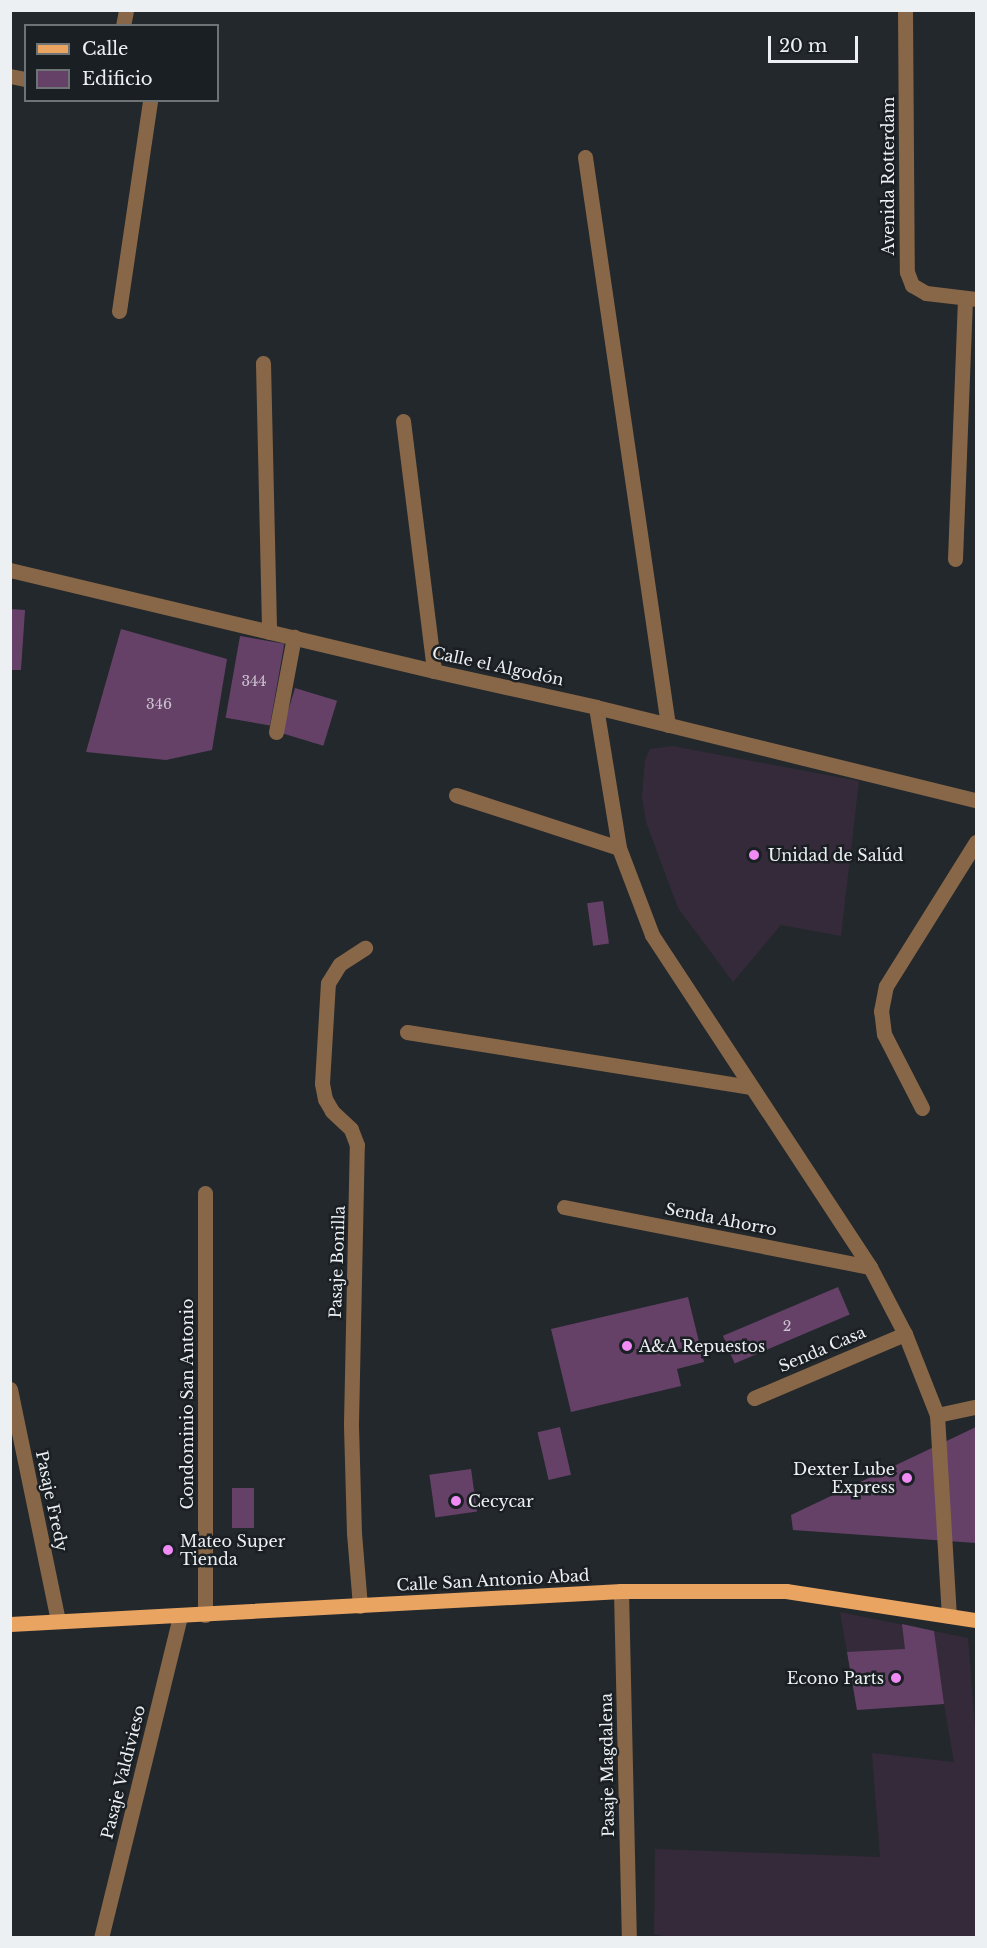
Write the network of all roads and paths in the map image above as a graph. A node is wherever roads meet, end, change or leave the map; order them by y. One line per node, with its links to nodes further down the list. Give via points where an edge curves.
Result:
1 (905, 10): 4 (street, Avenida Rotterdam, via 907,272 912,285 926,293)
2 (150, 102): 5 (street)
3 (585, 157): 14 (street)
4 (971, 298): 8 (street)
5 (119, 311)
6 (263, 363): 10 (street)
7 (403, 421): 12 (street)
8 (955, 559)
9 (10, 570): 10 (street, Calle el Algodón)
10 (269, 632): 11 (street, Calle el Algodón)
11 (294, 637): 12 (street, Calle el Algodón); 15 (street)
12 (434, 671): 13 (street, Calle el Algodón)
13 (596, 706): 14 (street, Calle el Algodón); 19 (street)
14 (668, 725): 17 (street, Calle el Algodón)
15 (276, 732)
16 (456, 795): 19 (street)
17 (976, 800)
18 (976, 842): 23 (street, via 886,987 884,1034)
19 (619, 848): 22 (street, via 652,935)
20 (365, 948): 33 (street, Pasaje Bonilla, via 340,964 328,983 322,1083 332,1111 351,1129 357,1145 351,1423)
21 (406, 1032): 22 (street)
22 (750, 1087): 26 (street)
23 (922, 1108)
24 (205, 1194): 34 (street, Condominio San Antonio)
25 (564, 1207): 26 (street, Senda Ahorro)
26 (870, 1268): 27 (street)
27 (905, 1334): 29 (street, Senda Casa); 31 (street)
28 (10, 1389): 38 (street, Pasaje Fredy)
29 (754, 1398)
30 (976, 1407): 31 (street)
31 (937, 1415): 36 (street)
32 (621, 1592): 33 (main road, Calle San Antonio Abad); 36 (main road, Calle San Antonio Abad, via 786,1591); 41 (street, Pasaje Magdalena)
33 (360, 1606): 34 (main road, Calle San Antonio Abad)
34 (205, 1615): 35 (main road, Calle San Antonio Abad)
35 (180, 1616): 38 (main road, Calle San Antonio Abad); 40 (street, Pasaje Valdivieso)
36 (949, 1616): 37 (main road, Calle San Antonio Abad)
37 (976, 1620)
38 (58, 1621): 39 (main road, Calle San Antonio Abad)
39 (10, 1624)
40 (101, 1938)
41 (629, 1938)

